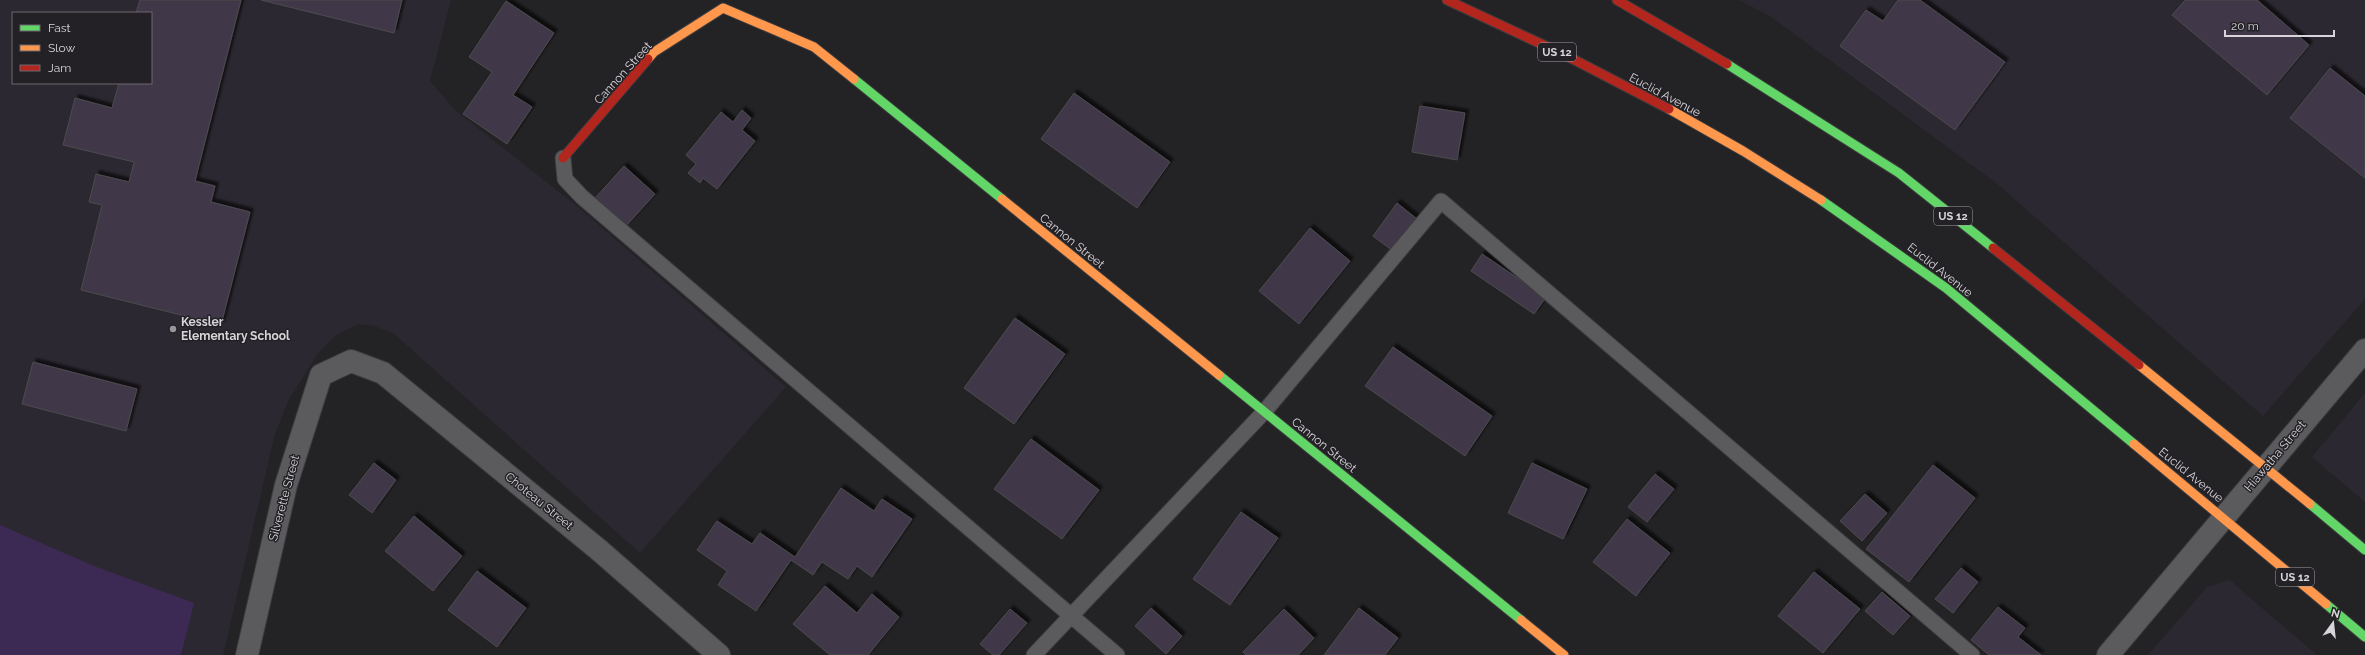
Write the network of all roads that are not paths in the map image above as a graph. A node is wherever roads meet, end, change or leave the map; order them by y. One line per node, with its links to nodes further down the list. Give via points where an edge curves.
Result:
1 (1447, 0): 8 (main road, Euclid Avenue / US 12, via 1512,28 1664,107 1756,158 1835,208 1911,261)
2 (1617, 0): 7 (main road, US 12, via 1711,54 1899,173)
3 (563, 158): 6 (main road, Cannon Street, via 654,52 723,8 814,46); 10 (lane, via 565,179 582,197)
4 (2365, 350): 7 (street, Hiawatha Street)
5 (351, 361): 12 (street, Silverette Street, via 321,375 286,484); 13 (street, Choteau Street, via 383,373 598,550)
6 (1264, 412): 10 (lane); 16 (main road, Cannon Street); 17 (lane, via 1441,201)
7 (2265, 466): 8 (street, Hiawatha Street); 9 (main road, US 12)
8 (2224, 518): 11 (main road, Euclid Avenue / US 12); 18 (street, Hiawatha Street)
9 (2365, 550)
10 (1071, 616): 14 (lane); 15 (lane)
11 (2365, 637)
12 (247, 655)
13 (719, 655)
14 (1034, 655)
15 (1117, 655)
16 (1564, 655)
17 (1972, 655)
18 (2108, 655)

